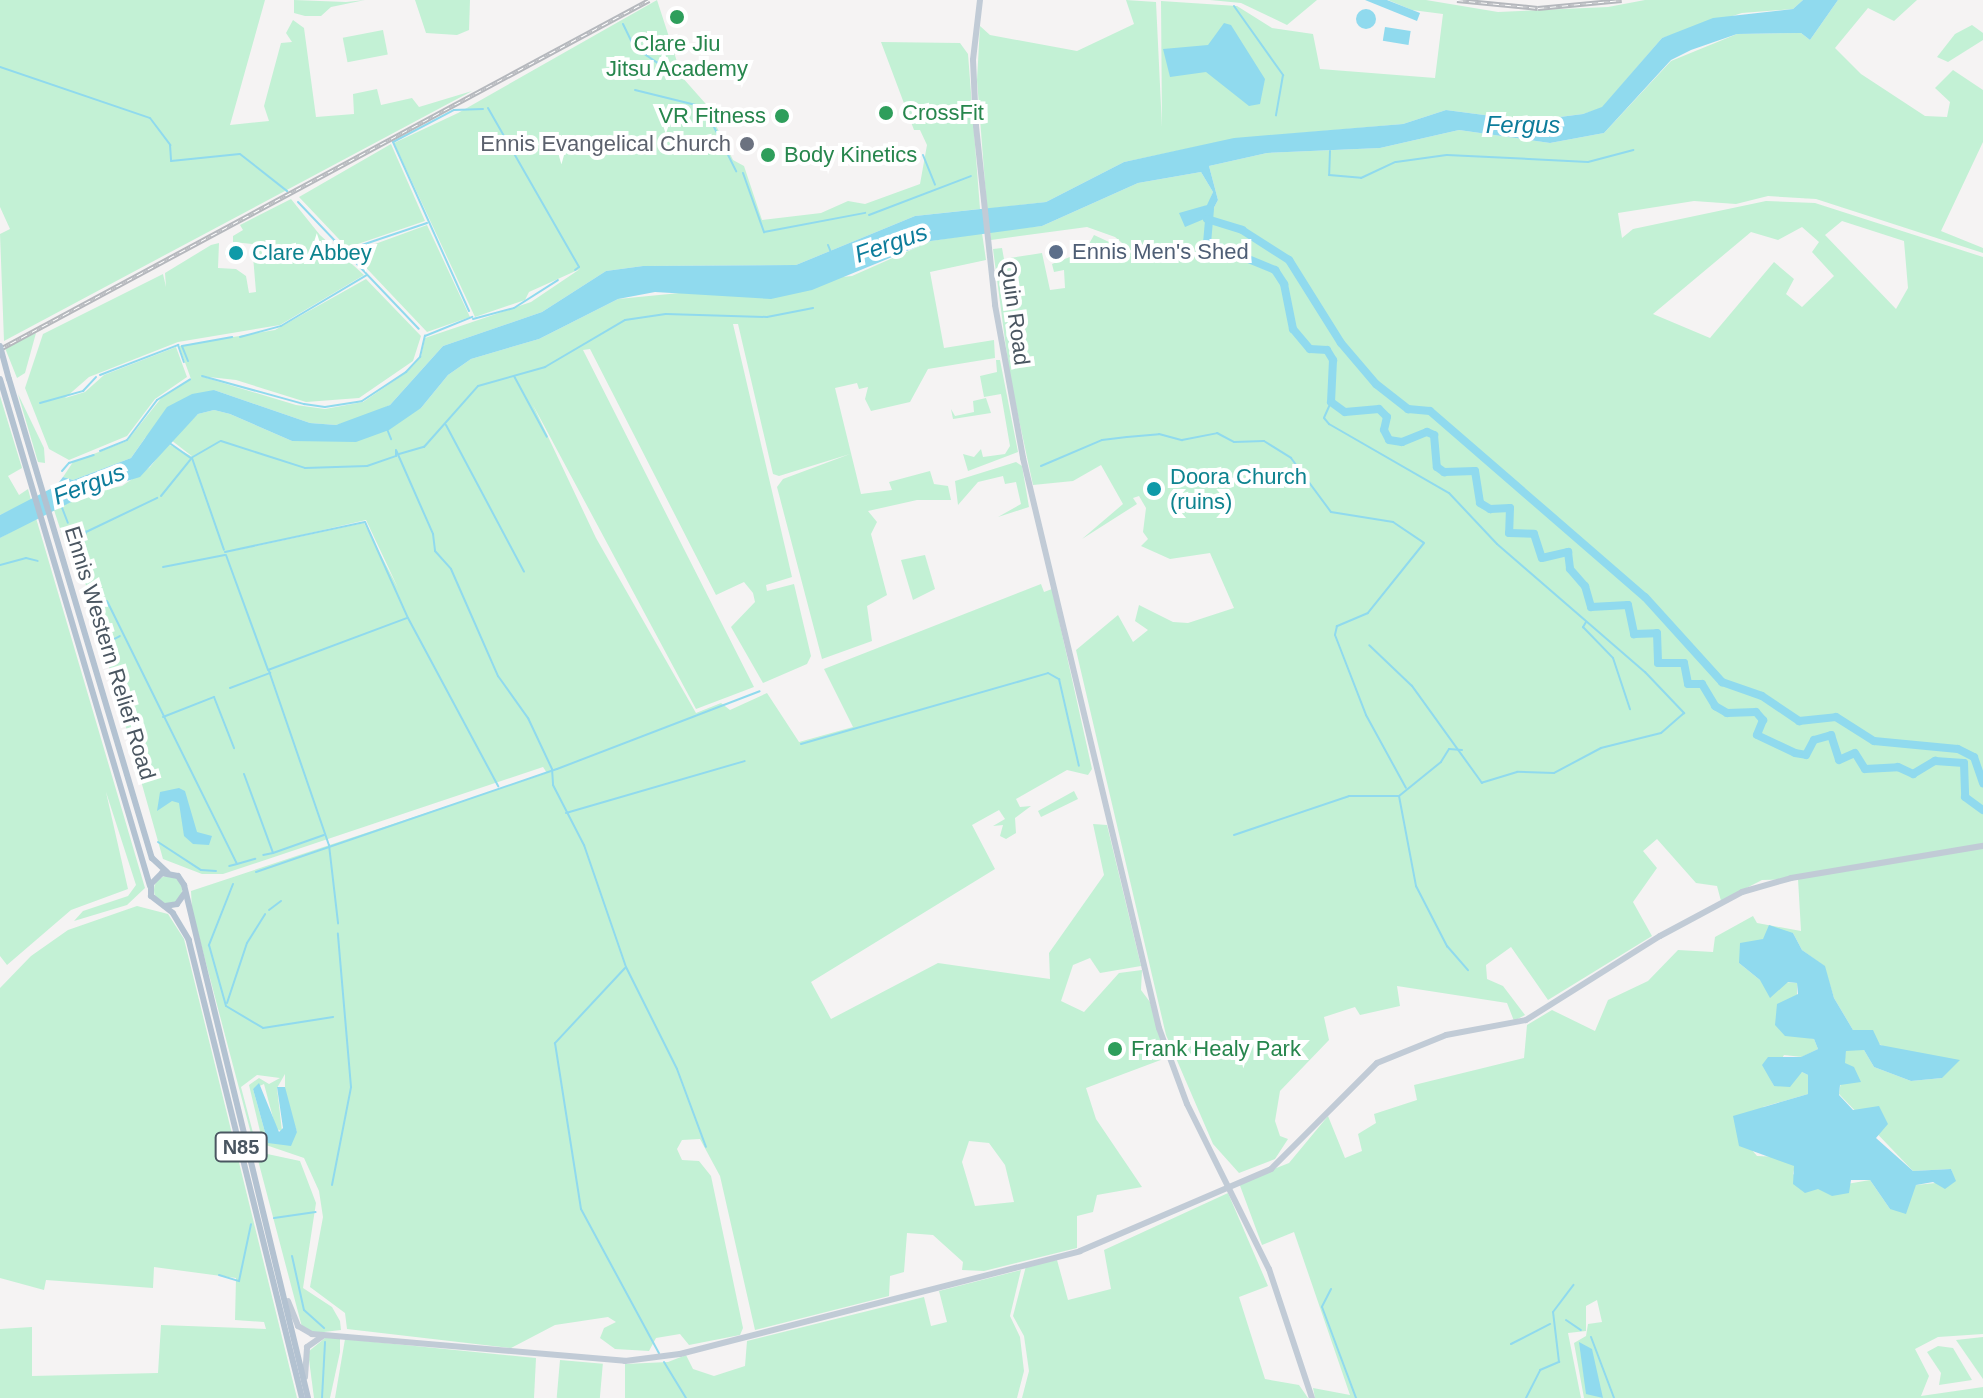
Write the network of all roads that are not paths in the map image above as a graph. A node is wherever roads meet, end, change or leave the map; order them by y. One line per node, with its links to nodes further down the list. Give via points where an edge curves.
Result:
1 (980, 0): 10 (street, Quin Road, via 973,60 984,207 1015,423 1159,1028 1187,1104)
2 (0, 346): 4 (main road, Ennis Western Relief Road / N85, bridge)
3 (1, 382): 4 (main road, Ennis Western Relief Road / N85)
4 (56, 552): 6 (main road, Ennis Western Relief Road / N85, via 152,858); 7 (main road, Ennis Western Relief Road / N85)
5 (1983, 846): 10 (street, via 1791,878 1742,892 1526,1020 1446,1035 1377,1063 1277,1165)
6 (167, 872): 7 (main road, via 153,879); 8 (main road, N85, via 182,880)
7 (150, 889): 9 (main road, N85)
8 (185, 891): 9 (main road, via 177,904); 11 (main road, N85)
9 (162, 906): 14 (main road, N85, via 182,924 189,940)
10 (1229, 1187): 12 (street, via 1080,1251 651,1360 605,1362); 16 (street, Quin Road, via 1269,1269)
11 (288, 1301): 12 (street, via 305,1332); 13 (main road, N85)
12 (327, 1335): 13 (street, via 307,1347)
13 (305, 1377): 15 (main road, N85)
14 (302, 1398)
15 (308, 1398)
16 (1312, 1398)

